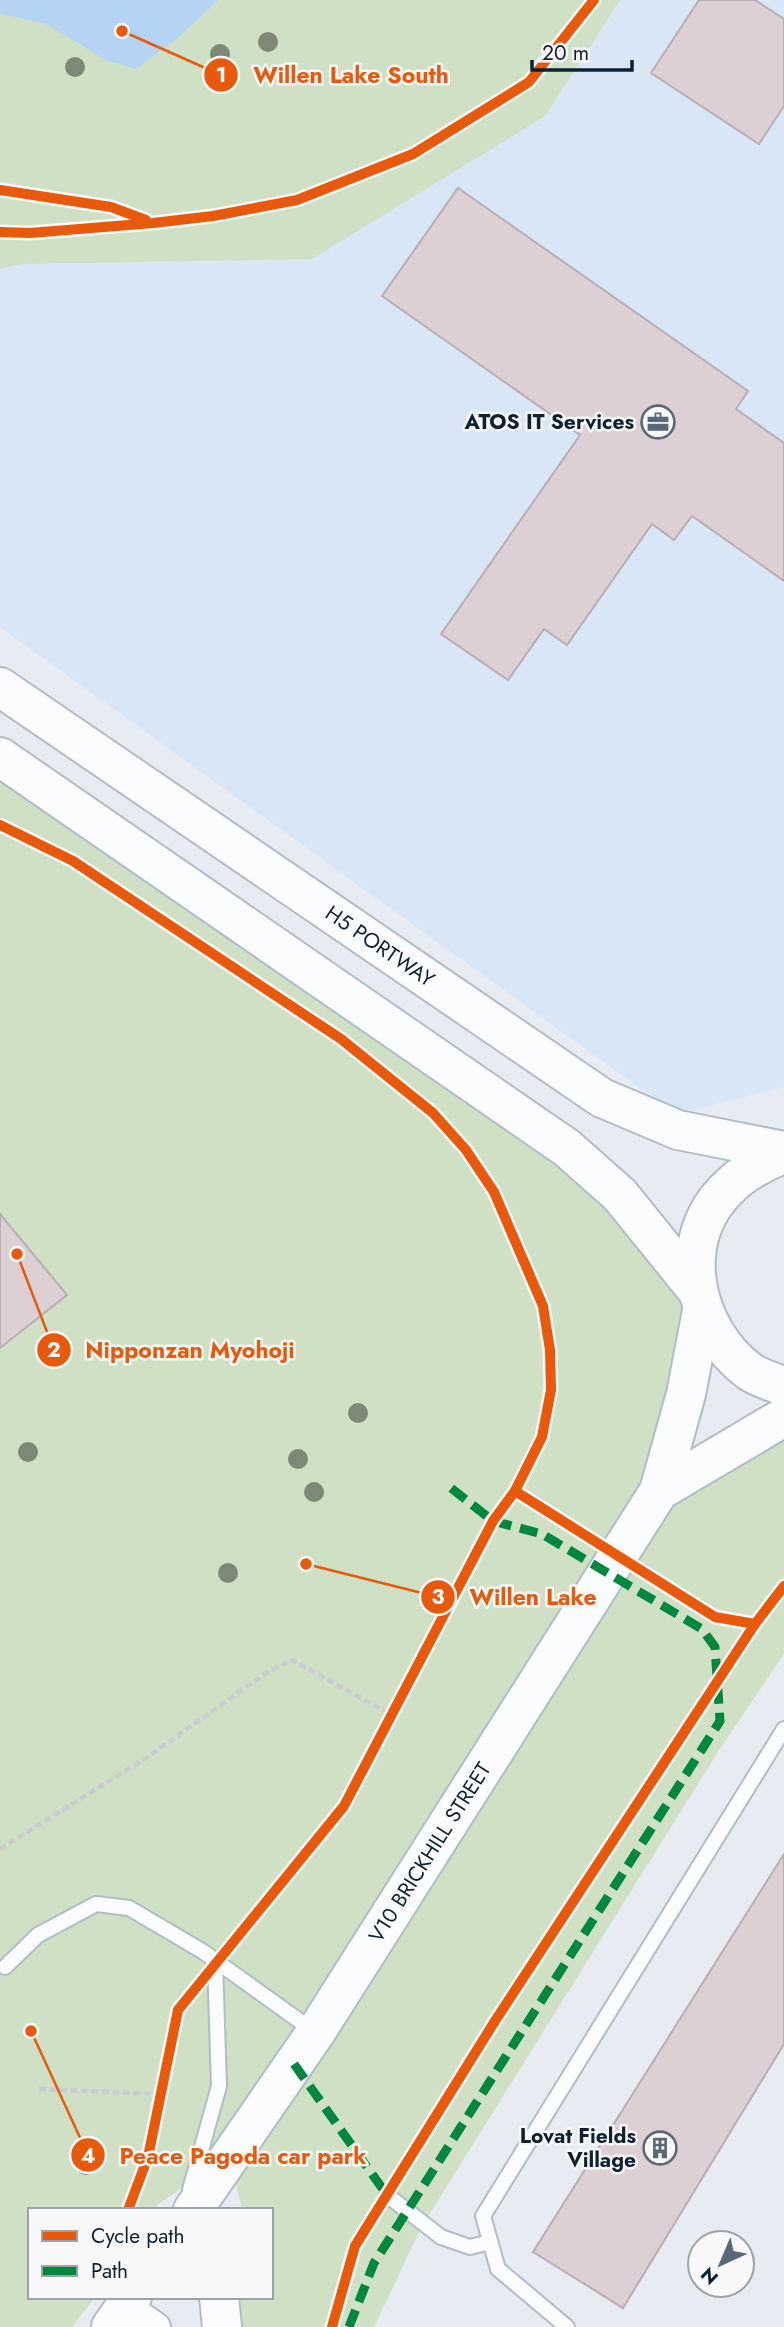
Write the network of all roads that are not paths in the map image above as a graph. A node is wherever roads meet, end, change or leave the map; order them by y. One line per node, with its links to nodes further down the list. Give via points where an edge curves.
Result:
1 (0, 687): 3 (main road, H5 PORTWAY, via 602,1098 678,1130)
2 (0, 757): 4 (main road, via 566,1149 620,1195)
3 (784, 1153): 4 (main road, V10 BRICKHILL STREET, via 754,1166 726,1188 706,1218 696,1253)
4 (699, 1300): 5 (main road, via 721,1346 751,1373); 7 (main road, V10 BRICKHILL STREET, via 686,1394)
5 (784, 1386)
6 (784, 1417): 7 (main road, V10 BRICKHILL STREET)
7 (659, 1491): 11 (main road, V10 BRICKHILL STREET)
8 (784, 1729): 17 (lane, via 483,2216)
9 (215, 1961): 10 (lane, via 129,1908 96,1904 38,1935); 11 (lane); 14 (lane, via 219,2086)
10 (5, 1967)
11 (316, 2032): 12 (main road, V10 BRICKHILL STREET)
12 (230, 2157): 15 (main road, V10 BRICKHILL STREET); 16 (main road)
13 (387, 2195): 17 (lane, via 441,2237 470,2247)
14 (186, 2208)
15 (194, 2208)
16 (223, 2208)
17 (491, 2242): 20 (lane, via 498,2269)
18 (219, 2299): 19 (main road)
19 (222, 2327)
20 (567, 2327)

